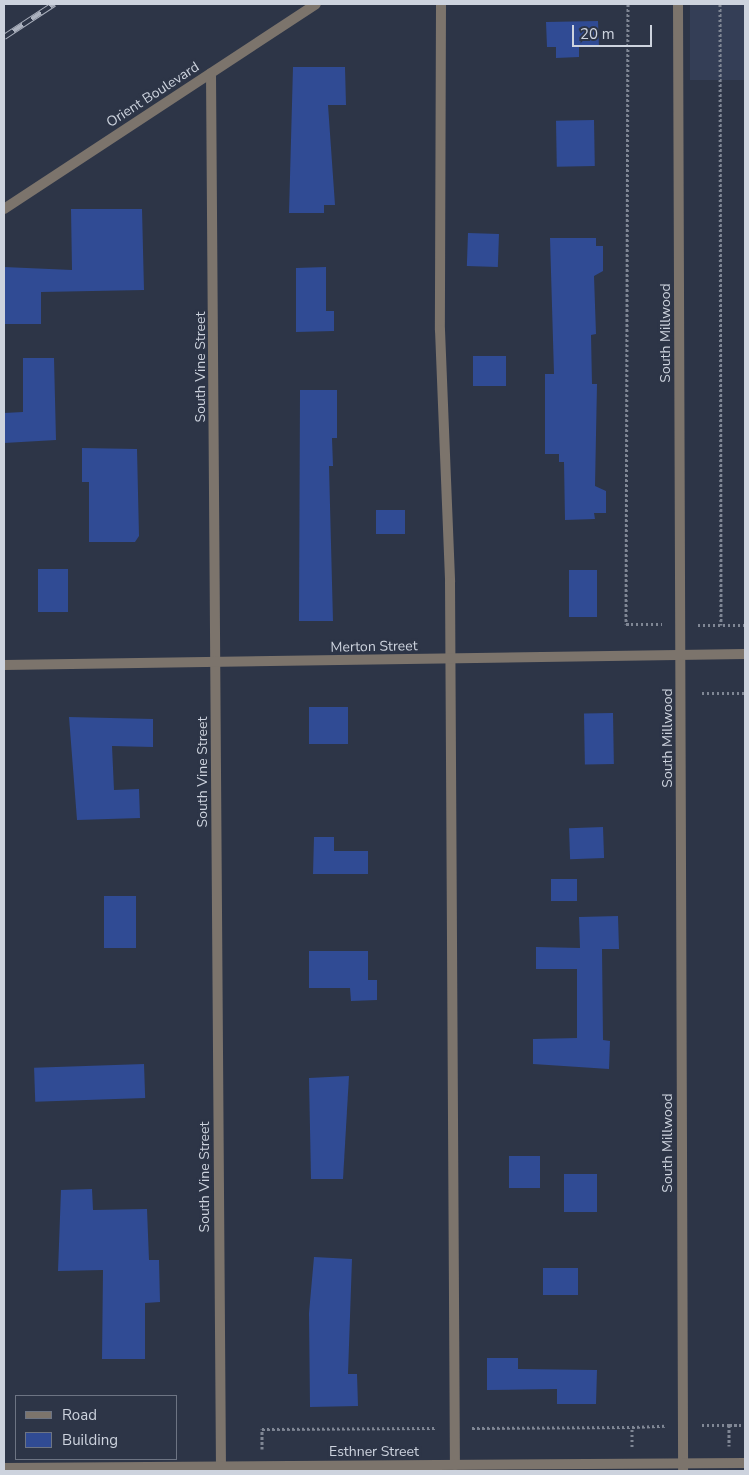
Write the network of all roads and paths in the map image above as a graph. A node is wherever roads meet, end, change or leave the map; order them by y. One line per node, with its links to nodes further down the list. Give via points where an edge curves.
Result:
1 (316, 4): 6 (street, Orient Boulevard)
2 (442, 4): 12 (street, via 440,330)
3 (628, 4): 8 (path)
4 (678, 4): 11 (street, South Millwood)
5 (720, 4): 9 (path)
6 (211, 73): 7 (street, Orient Boulevard); 13 (street, South Vine Street)
7 (4, 209)
8 (626, 624)
9 (721, 624)
10 (745, 654): 11 (street, Merton Street)
11 (682, 655): 12 (street, Merton Street); 24 (street, South Millwood)
12 (450, 659): 13 (street, Merton Street); 20 (street)
13 (216, 663): 14 (street, Merton Street); 26 (street, South Vine Street)
14 (4, 665)
15 (702, 693): 16 (path)
16 (745, 693)
17 (729, 1425): 18 (path)
18 (745, 1425)
19 (632, 1427): 20 (path)
20 (455, 1428): 22 (street); 23 (path, via 262,1429)
21 (745, 1463): 24 (street, Esthner Street)
22 (455, 1465): 23 (street, Esthner Street); 24 (street, Esthner Street)
23 (262, 1467): 26 (street, Esthner Street)
24 (683, 1467)
25 (4, 1468): 26 (street, Esthner Street)
26 (221, 1469)

